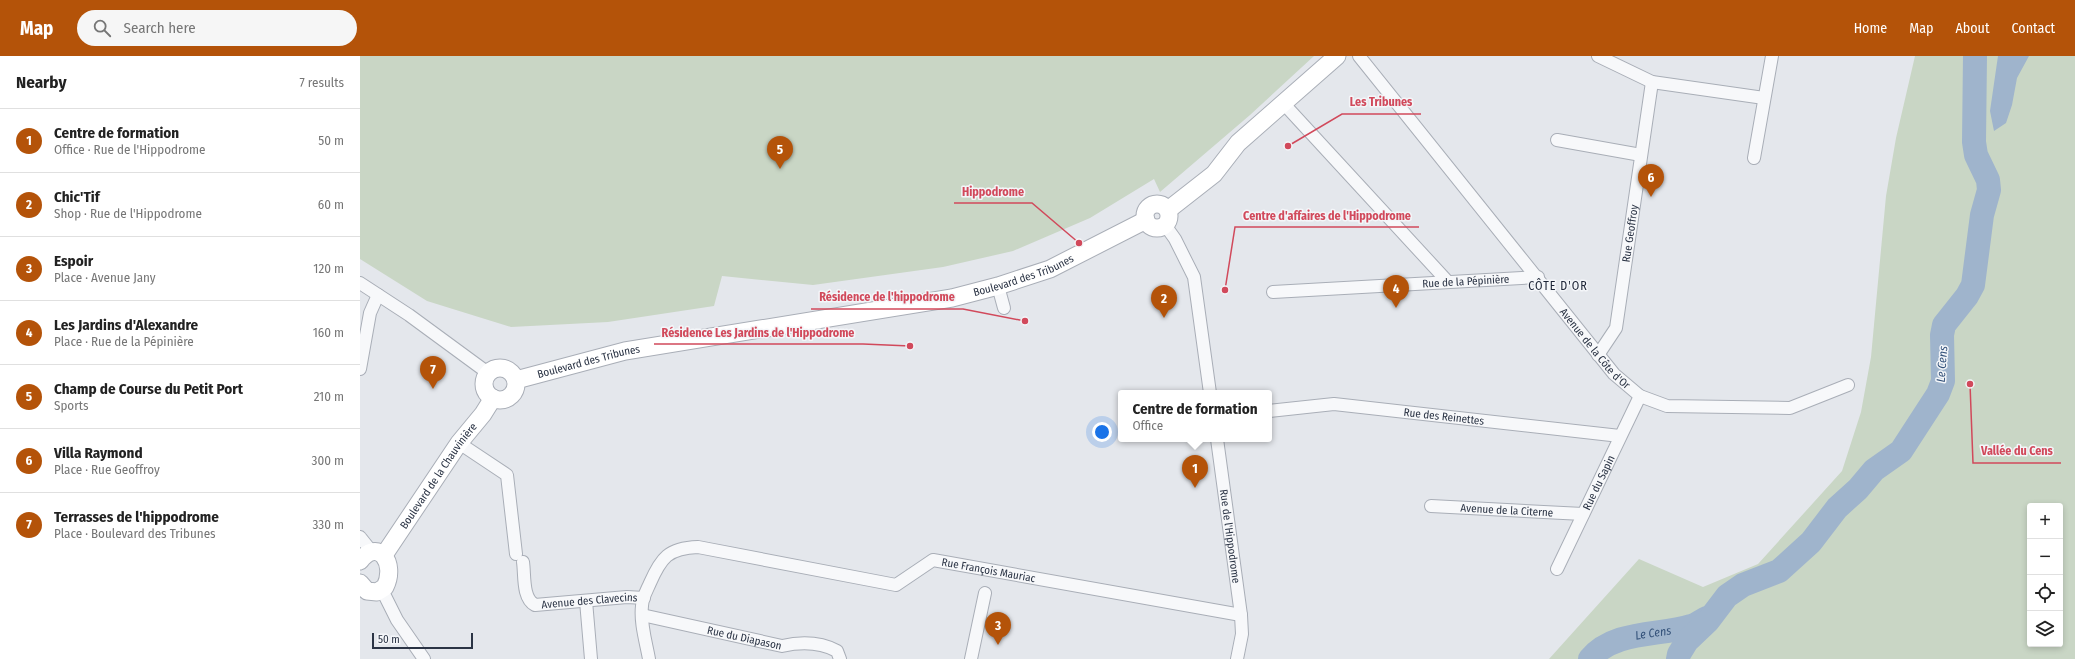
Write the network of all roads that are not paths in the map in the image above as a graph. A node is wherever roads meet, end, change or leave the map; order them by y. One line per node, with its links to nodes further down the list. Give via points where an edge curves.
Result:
1 (1337, 56): 7 (street)
2 (1359, 56): 12 (street, Avenue de la Côte d'Or)
3 (1598, 56): 5 (street)
4 (1772, 56): 6 (street)
5 (1652, 82): 6 (street); 9 (street, Rue Geoffroy)
6 (1764, 98): 10 (street)
7 (1284, 104): 11 (street, via 1238,142 1214,174); 13 (street)
8 (1557, 140): 9 (street)
9 (1641, 155): 19 (street, Rue Geoffroy, via 1616,328)
10 (1754, 158)
11 (1167, 218): 15 (street, Boulevard des Tribunes, via 1162,204 1150,205 1146,212 1146,220 1050,269); 24 (street, via 1194,277)
12 (1538, 277): 13 (street, Rue de la Pépinière); 19 (street, Avenue de la Côte d'Or)
13 (1448, 282): 16 (street, Rue de la Pépinière)
14 (360, 283): 17 (street)
15 (998, 286): 18 (street); 22 (street, Boulevard des Tribunes, via 952,298 625,351)
16 (1273, 292)
17 (378, 295): 20 (street, via 370,313); 21 (street)
18 (1004, 308)
19 (1598, 355): 25 (street, Avenue de la Côte d'Or, via 1614,374)
20 (360, 369)
21 (488, 373): 22 (street, via 502,368 511,372); 26 (street, via 484,387)
22 (516, 380): 26 (street, via 515,391 508,398)
23 (1848, 384): 25 (street, Avenue de la Côte d'Or, via 1790,408 1668,406)
24 (1210, 390)
25 (1640, 396): 28 (street, Rue du Sapin)
26 (493, 398): 30 (street, Boulevard de la Chauvinière)
27 (1272, 411): 28 (street, Rue des Reinettes, via 1334,404)
28 (1620, 436): 32 (street, Rue du Sapin)
29 (1217, 442): 42 (street, Rue de l'Hippodrome)
30 (459, 443): 34 (street, Boulevard de la Chauvinière); 40 (street, Avenue des Clavecins, via 508,475 520,558 530,602 535,605)
31 (1431, 506): 32 (street, Avenue de la Citerne)
32 (1583, 514): 35 (street, Rue du Sapin)
33 (360, 537): 34 (street)
34 (372, 556): 37 (street, via 390,570)
35 (1557, 569)
36 (361, 586): 37 (street, via 372,592)
37 (382, 590): 43 (street, via 397,620)
38 (985, 593): 47 (street)
39 (644, 598): 40 (street, Avenue des Clavecins); 41 (street, Rue François Mauriac); 42 (street, Rue François Mauriac, via 663,558 672,551 698,547 896,585 933,560)
40 (586, 601): 44 (street)
41 (642, 615): 45 (street, Rue François Mauriac); 46 (street, Rue du Diapason, via 782,646 806,643 830,647 837,651)
42 (1241, 615): 48 (street, Rue de l'Hippodrome, via 1242,634)
43 (424, 659)
44 (591, 659)
45 (648, 659)
46 (840, 659)
47 (971, 659)
48 (1237, 659)

